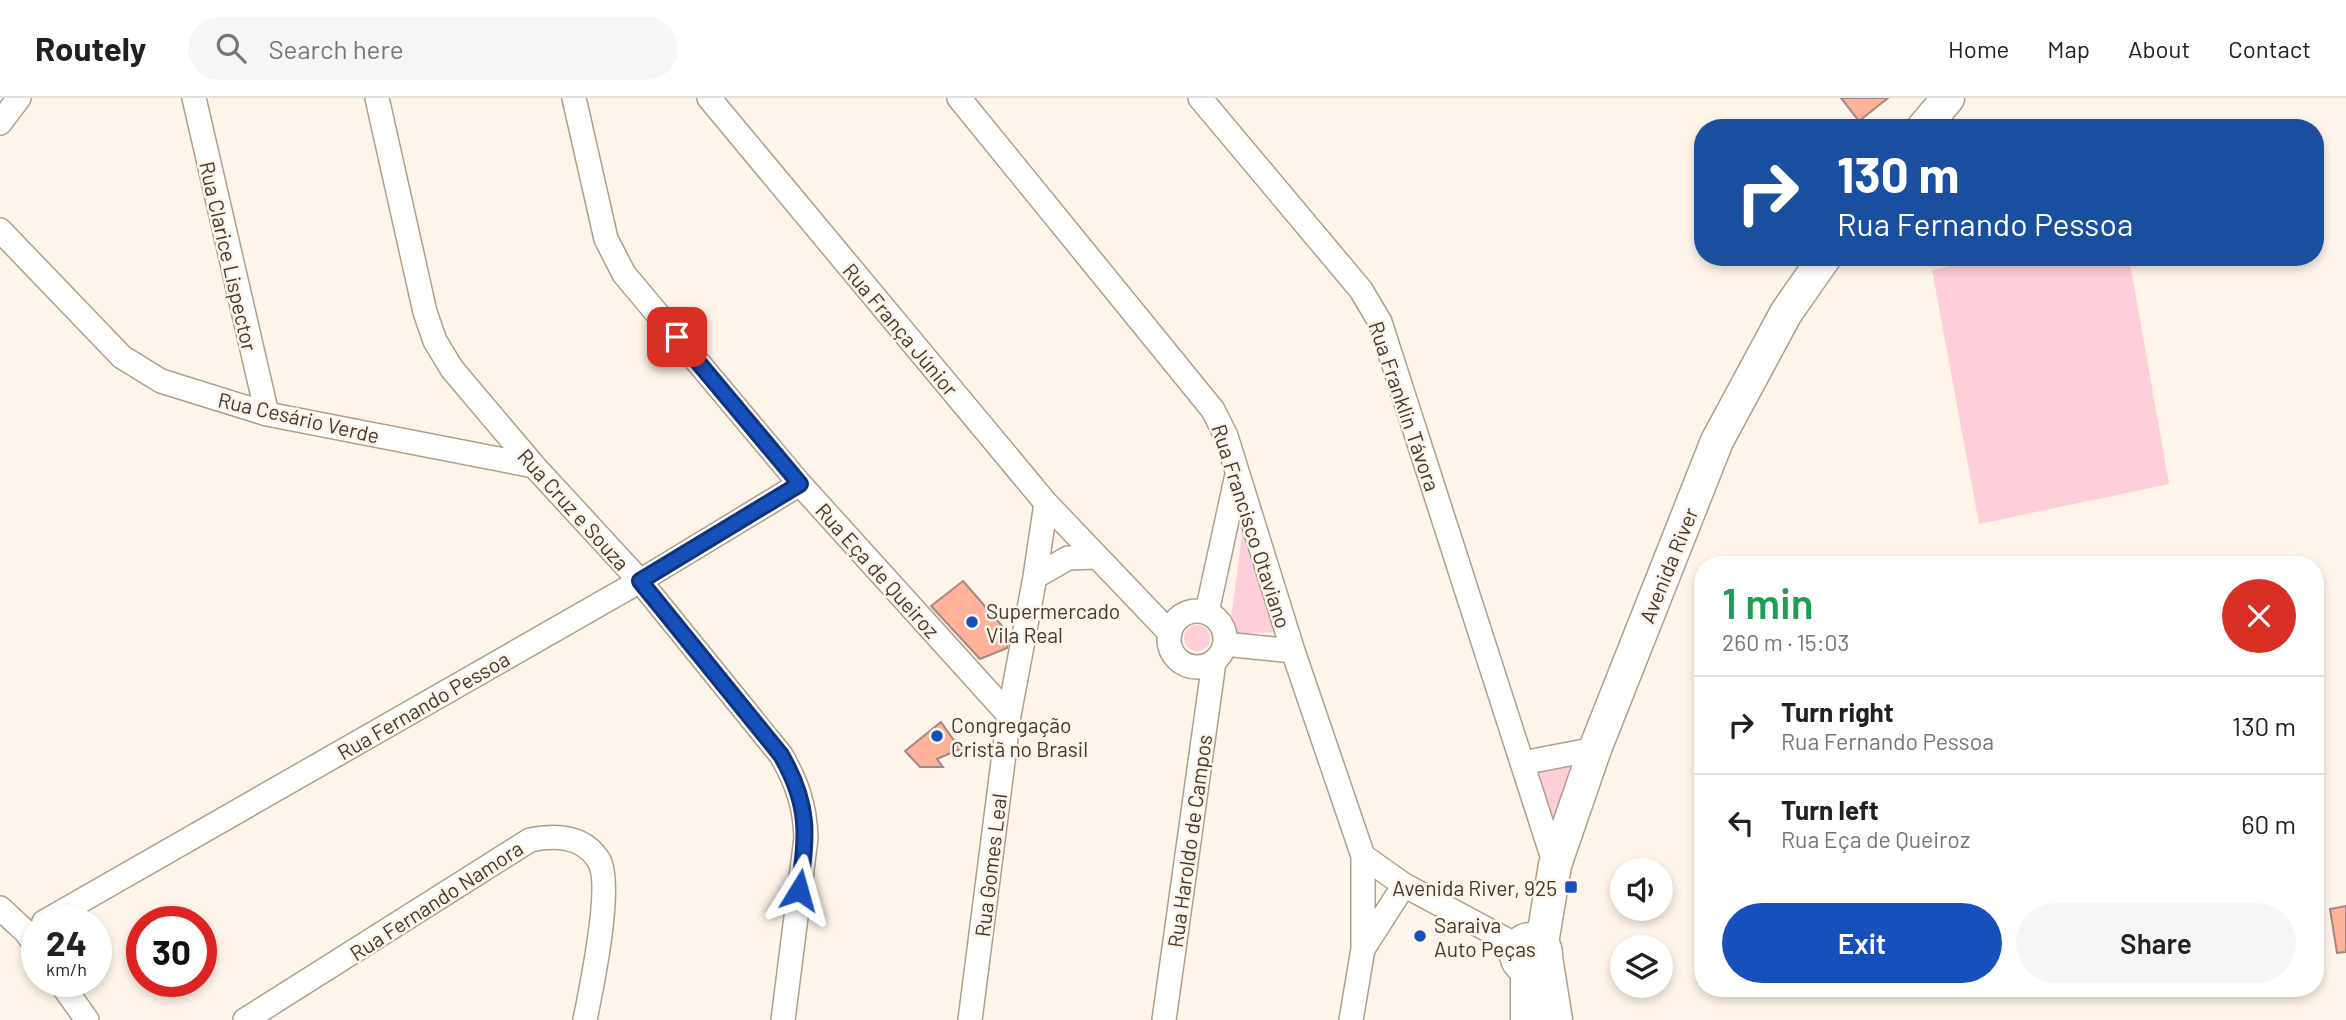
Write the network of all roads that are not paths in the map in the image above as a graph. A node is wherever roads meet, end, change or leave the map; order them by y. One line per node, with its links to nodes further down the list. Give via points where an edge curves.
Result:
1 (19, 98): 10 (street)
2 (194, 98): 13 (street, Rua Clarice Lispector)
3 (377, 98): 14 (street, Rua Cruz e Souza, via 435,341 452,369)
4 (574, 98): 16 (street, Rua Eça de Queiroz, via 606,239 624,274)
5 (709, 98): 17 (street, Rua França Júnior)
6 (959, 98): 15 (street, Rua Francisco Otaviano, via 1213,410)
7 (1200, 98): 27 (street, Rua Franklin Távora, via 1361,290 1380,323)
8 (1948, 98): 9 (street)
9 (1930, 119)
10 (0, 122)
11 (0, 230): 13 (street, Rua Cesário Verde, via 122,357 161,381)
12 (1819, 266): 26 (street, Avenida River, via 1786,313 1717,441)
13 (267, 414): 14 (street, Rua Cesário Verde)
14 (534, 466): 20 (street, Rua Cruz e Souza)
15 (1237, 476): 21 (street); 23 (street, Rua Francisco Otaviano)
16 (800, 484): 20 (street, Rua Fernando Pessoa); 25 (street, Rua Eça de Queiroz)
17 (1046, 503): 18 (street, Rua França Júnior); 19 (street, Rua Gomes Leal)
18 (1096, 557): 19 (street, via 1068,558); 22 (street, Rua França Júnior)
19 (1035, 577): 25 (street, Rua Gomes Leal)
20 (640, 581): 31 (street, Rua Fernando Pessoa); 40 (street, Rua Cruz e Souza, via 781,755 805,808 806,838)
21 (1207, 612): 22 (street, via 1181,616); 24 (street, via 1220,623)
22 (1170, 633): 24 (street, via 1172,652 1195,667)
23 (1293, 651): 24 (street); 28 (street, Rua Francisco Otaviano)
24 (1219, 653): 42 (street, Rua Haroldo de Campos)
25 (1009, 715): 41 (street, Rua Gomes Leal)
26 (1595, 748): 27 (street); 29 (street, Avenida River)
27 (1522, 763): 29 (street, Rua Franklin Távora)
28 (1363, 856): 30 (street); 34 (street, Rua Francisco Otaviano)
29 (1553, 878): 35 (street, Avenida River)
30 (1404, 886): 34 (street, Rua Francisco Otaviano); 35 (street)
31 (81, 906)
32 (0, 908): 33 (street)
33 (21, 922)
34 (1363, 948): 43 (street, Rua Francisco Otaviano)
35 (1531, 951): 44 (street); 45 (street)
36 (71, 997): 37 (street)
37 (87, 1020)
38 (245, 1020): 39 (street, Rua Fernando Namora, via 530,840 553,836 573,839 588,849 599,860 604,877)
39 (585, 1020)
40 (783, 1020)
41 (970, 1020)
42 (1164, 1020)
43 (1351, 1020)
44 (1527, 1020)
45 (1556, 1020)

